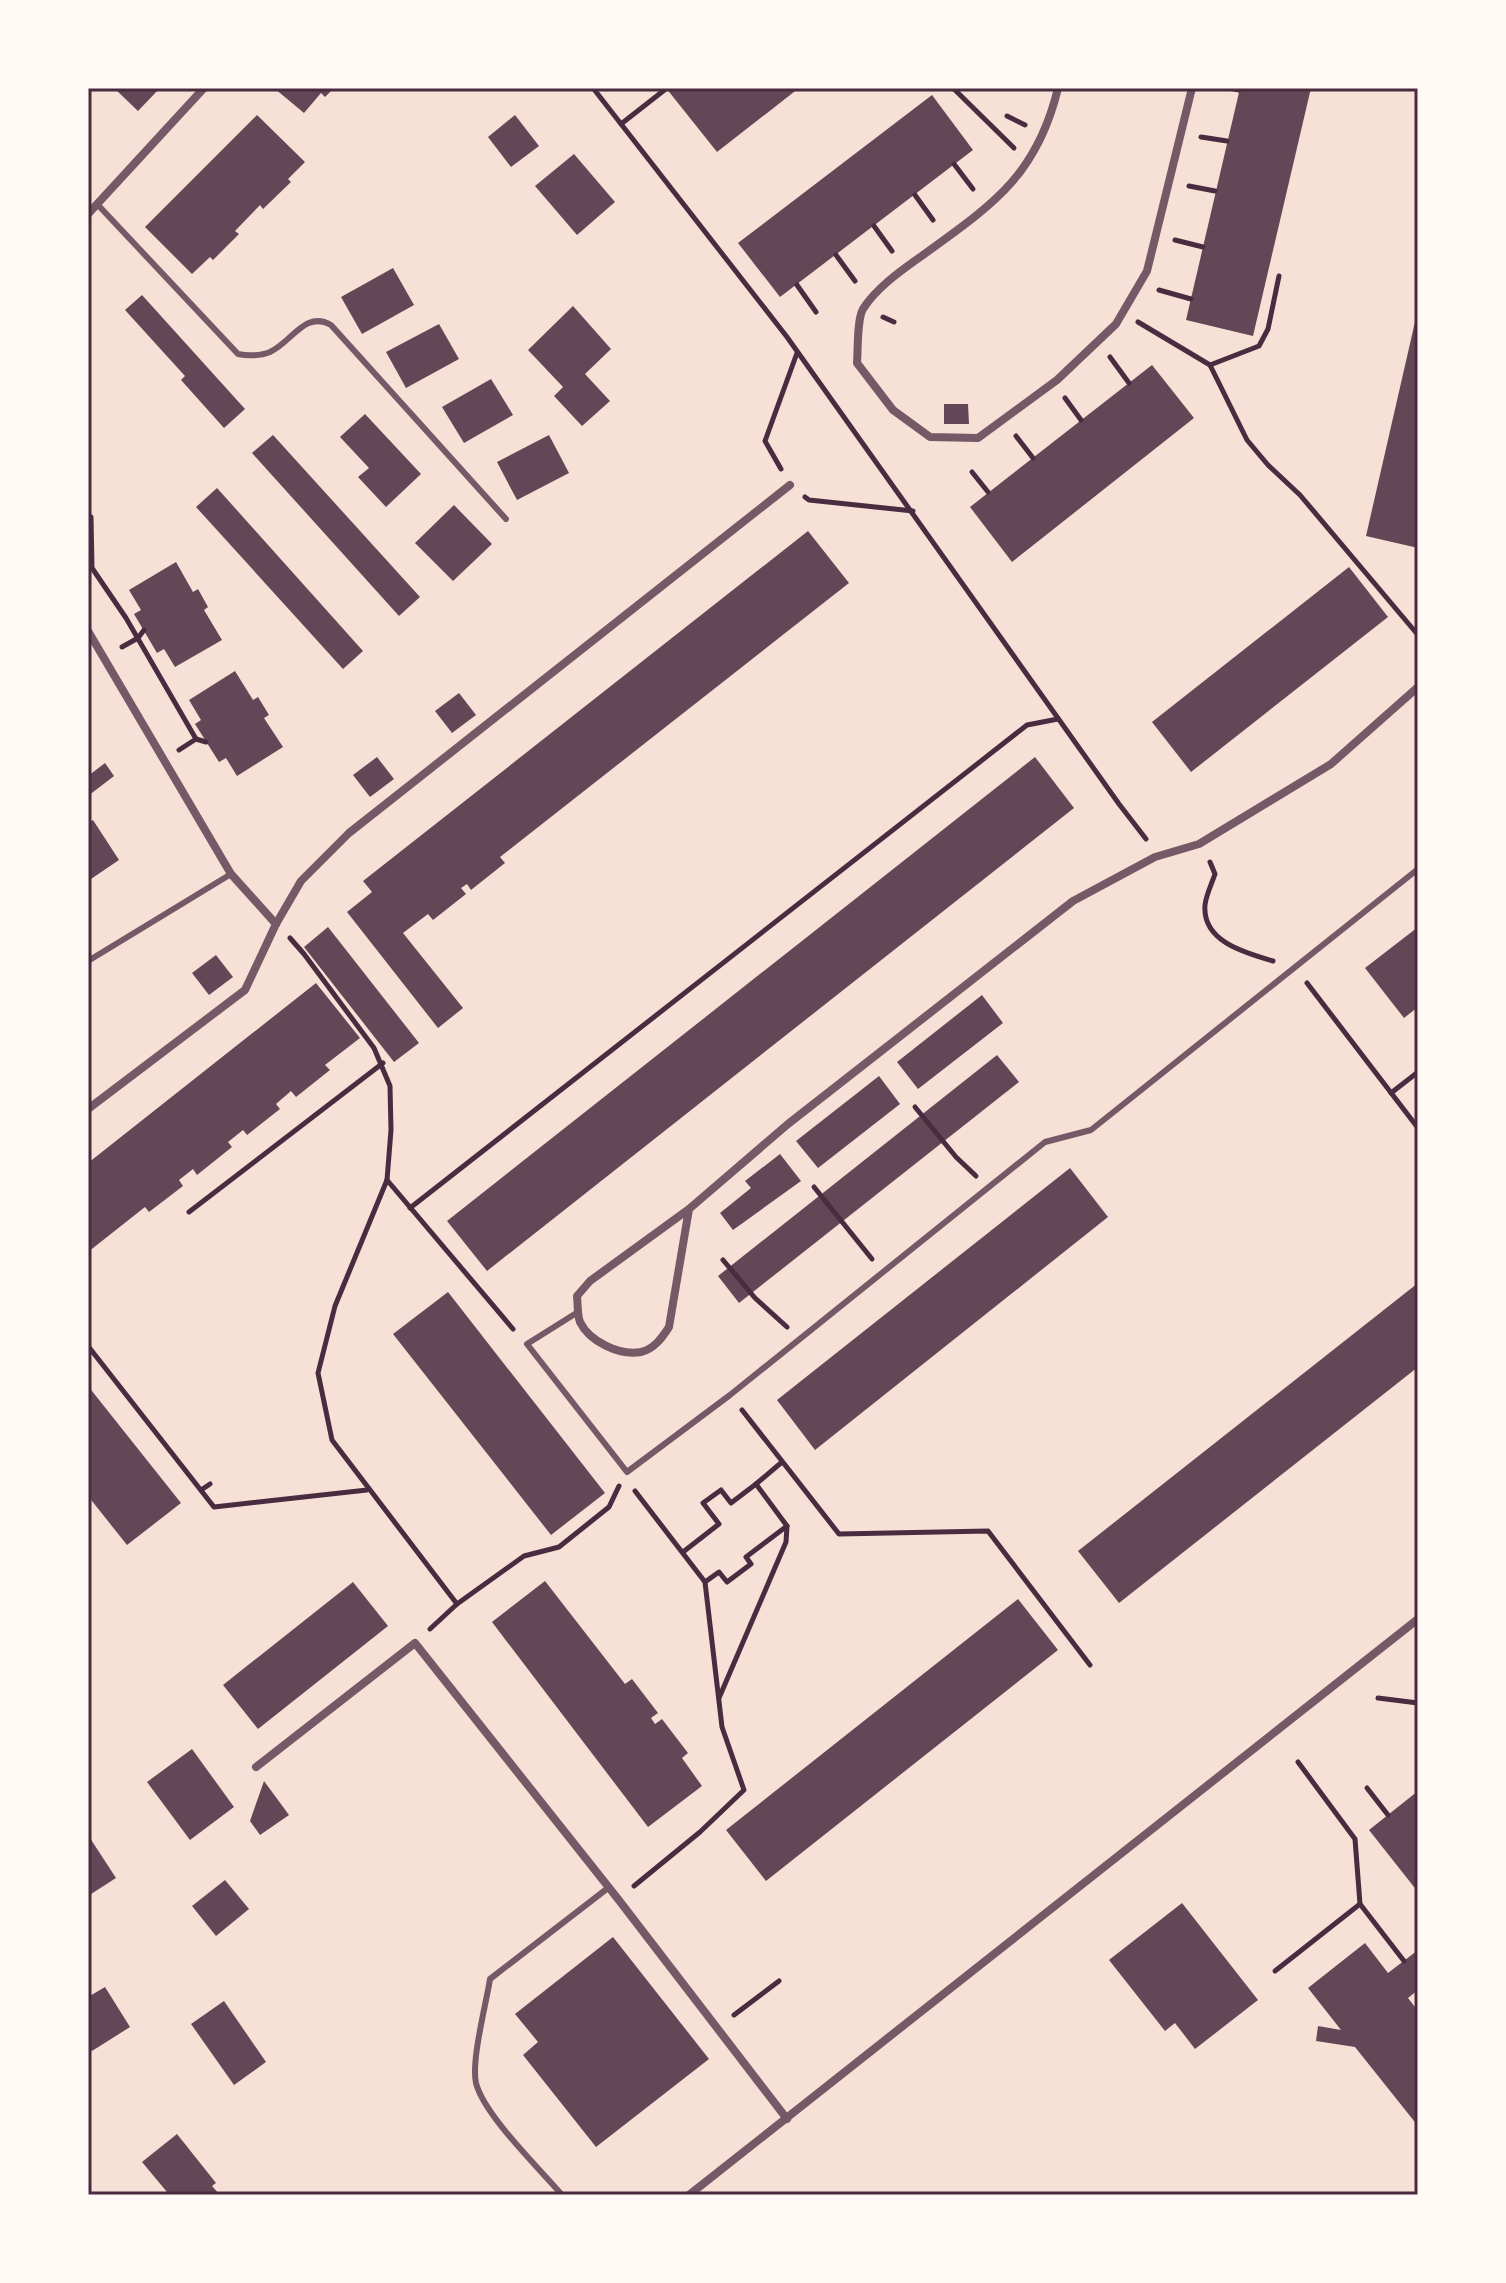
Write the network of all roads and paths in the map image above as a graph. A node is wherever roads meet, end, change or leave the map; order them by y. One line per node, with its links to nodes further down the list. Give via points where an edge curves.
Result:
1 (204, 88): 20 (street)
2 (593, 88): 10 (path)
3 (667, 88): 10 (path)
4 (953, 88): 14 (path)
5 (1058, 88): 14 (street, via 1052,115)
6 (1192, 88): 14 (street, via 1147,271 1116,324 1057,380 978,438 930,437 893,410 857,363 862,310 895,275 992,205)
7 (1229, 88): 8 (path)
8 (1239, 90)
9 (1007, 116): 11 (path)
10 (621, 124): 35 (path)
11 (1026, 125)
12 (1196, 136): 13 (path)
13 (1227, 141)
14 (1029, 163)
15 (954, 164): 17 (path)
16 (1184, 185): 18 (path)
17 (973, 189)
18 (1215, 191)
19 (915, 195): 22 (path)
20 (98, 205): 21 (street); 48 (lane, via 238,354 270,352 311,321 331,325)
21 (88, 214)
22 (933, 220)
23 (874, 226): 26 (path)
24 (1170, 239): 25 (path)
25 (1203, 247)
26 (892, 251)
27 (836, 255): 29 (path)
28 (1279, 276): 37 (path, via 1259,346)
29 (855, 281)
30 (797, 285): 33 (path)
31 (1154, 288): 32 (path)
32 (1191, 299)
33 (816, 312)
34 (1137, 322): 37 (path)
35 (798, 352): 44 (path, via 765,441); 46 (path)
36 (1109, 356): 38 (path)
37 (1210, 365): 51 (path, via 1247,440)
38 (1129, 383)
39 (1071, 405): 40 (path)
40 (1081, 420)
41 (1020, 441): 42 (path)
42 (1033, 458)
43 (972, 472): 45 (path)
44 (790, 485): 46 (path, via 809,500); 62 (street, via 349,833 301,881)
45 (988, 492)
46 (913, 511): 55 (path)
47 (91, 517): 52 (path, via 92,568)
48 (506, 519)
49 (144, 630): 52 (path)
50 (88, 631): 53 (street)
51 (1418, 635)
52 (138, 638): 53 (path); 56 (path)
53 (104, 657): 58 (street)
54 (1418, 687): 73 (street, via 1331,764 1199,844 1155,857 1073,901 788,1124)
55 (1058, 719): 59 (path); 72 (path, via 1027,725)
56 (196, 739): 57 (path); 58 (path)
57 (206, 742)
58 (164, 760): 61 (street)
59 (1149, 843)
60 (1418, 869): 71 (lane, via 1091,1130 1045,1142)
61 (231, 874): 62 (street); 63 (lane)
62 (276, 924): 64 (path); 68 (street, via 245,990)
63 (88, 961)
64 (383, 1063): 69 (path, via 390,1086); 74 (path)
65 (1418, 1072): 66 (path)
66 (1391, 1093)
67 (915, 1107): 71 (path)
68 (88, 1109)
69 (387, 1180): 72 (path); 87 (path, via 335,1306 318,1373 332,1440)
70 (814, 1187): 76 (path)
71 (988, 1188): 76 (lane)
72 (410, 1208): 79 (path)
73 (689, 1209): 77 (street, via 590,1281 577,1296); 77 (street, via 669,1327 659,1343 641,1352 602,1344 589,1336)
74 (189, 1212)
75 (723, 1260): 78 (path)
76 (882, 1273): 78 (lane)
77 (578, 1312): 79 (lane)
78 (800, 1338): 81 (lane)
79 (527, 1344): 83 (lane)
80 (88, 1346): 86 (path)
81 (730, 1395): 82 (path); 83 (lane)
82 (782, 1462): 85 (path); 95 (path, via 839,1534 988,1531)
83 (627, 1472): 92 (path, via 609,1507 559,1547 524,1556)
84 (210, 1484): 86 (path)
85 (756, 1484): 89 (path); 90 (path, via 731,1503 721,1490 703,1503 719,1524)
86 (201, 1490): 87 (path, via 214,1507)
87 (367, 1490): 92 (path)
88 (643, 1501): 90 (path)
89 (787, 1526): 91 (path, via 746,1557 751,1564 727,1582 719,1572); 97 (path, via 786,1542)
90 (683, 1552): 91 (path)
91 (705, 1582): 97 (path)
92 (457, 1604): 94 (path)
93 (1418, 1619): 110 (street)
94 (415, 1643): 100 (street); 103 (street)
95 (1090, 1665)
96 (1378, 1698): 98 (path)
97 (719, 1699): 104 (path, via 725,1739 744,1790)
98 (1418, 1703)
99 (1298, 1762): 105 (path, via 1355,1839)
100 (256, 1767)
101 (1367, 1788): 102 (path)
102 (1388, 1815)
103 (608, 1888): 104 (street); 111 (lane, via 490,1979 475,2055 476,2083 487,2107)
104 (618, 1899): 109 (street)
105 (1360, 1904): 106 (path); 107 (path)
106 (1404, 1961)
107 (1275, 1971)
108 (779, 1981): 109 (path)
109 (718, 2028): 110 (street)
110 (787, 2119): 112 (street)
111 (562, 2195)
112 (689, 2195)

